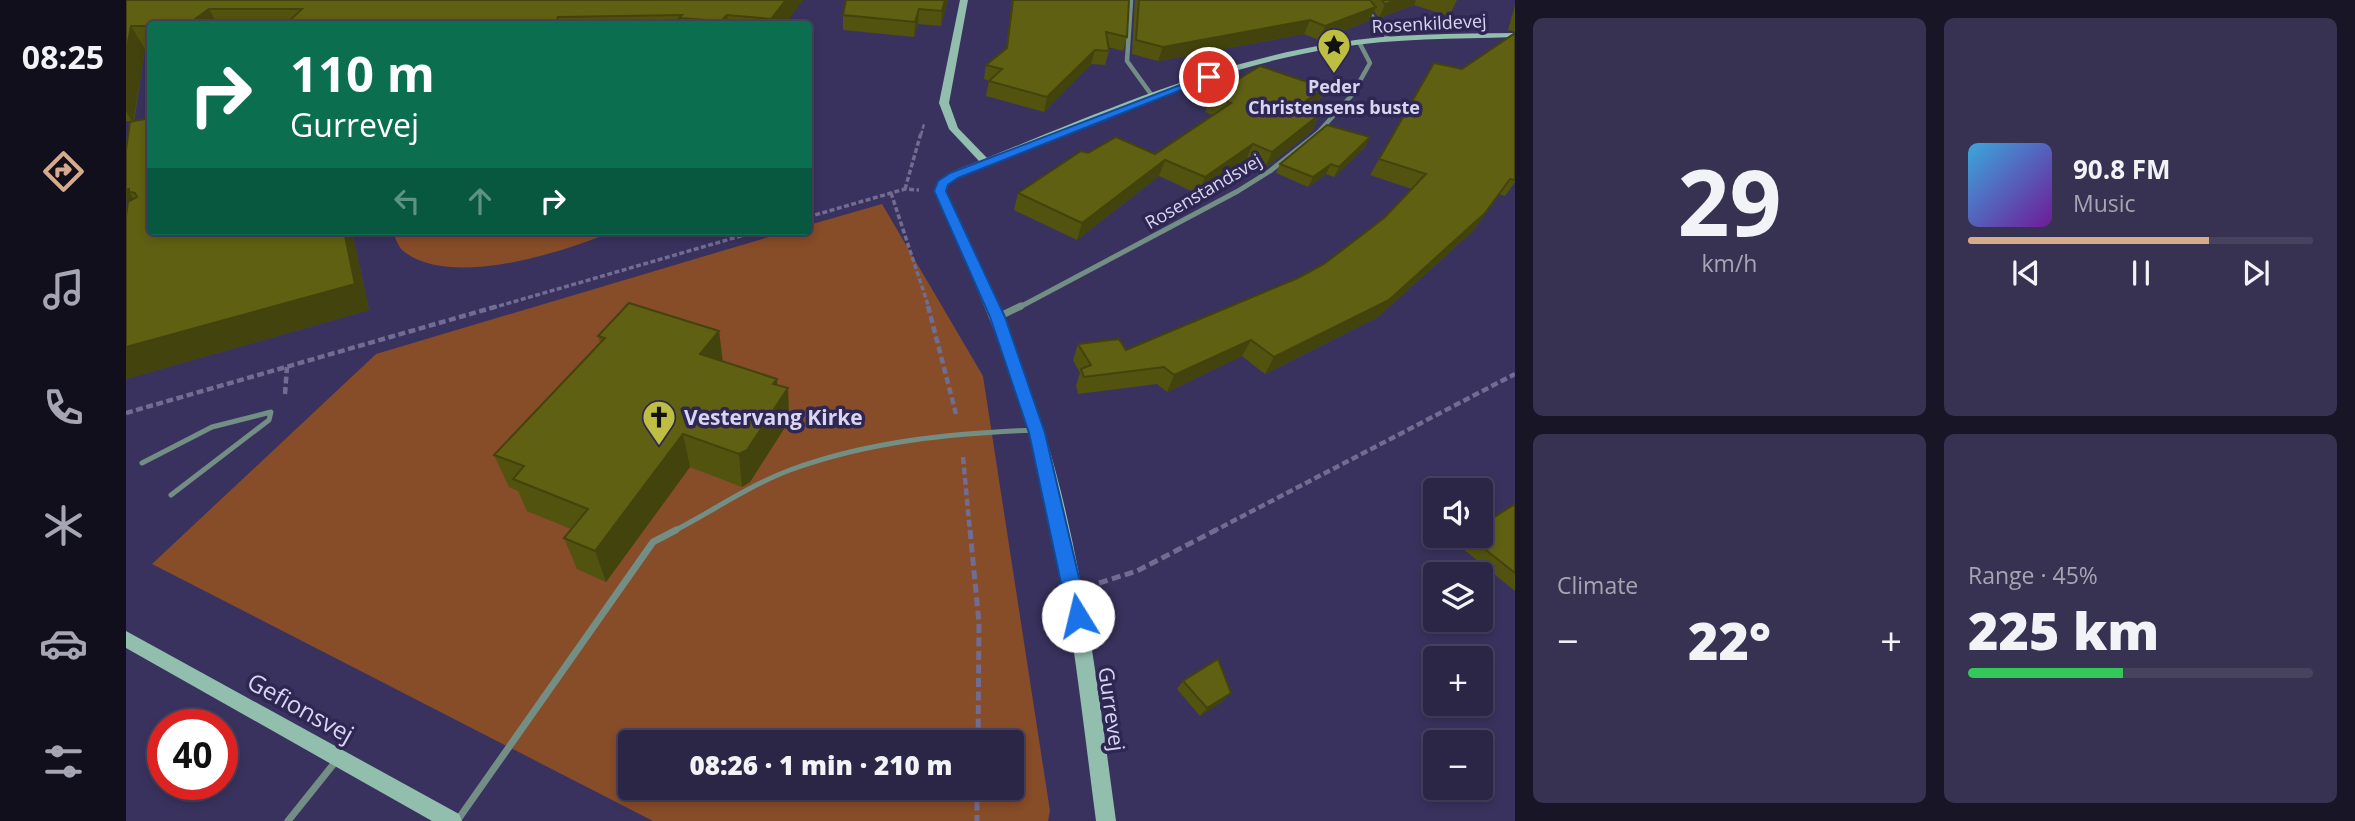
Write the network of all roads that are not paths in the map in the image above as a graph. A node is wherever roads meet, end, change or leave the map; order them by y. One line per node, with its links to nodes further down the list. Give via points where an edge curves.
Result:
1 (964, 0): 8 (street, via 945,116)
2 (1132, 0): 7 (street, via 1127,61)
3 (1360, 0): 5 (street)
4 (1515, 35): 5 (street, Rosenkildevej)
5 (1388, 38): 6 (street, Rosenkildevej)
6 (1359, 42): 7 (street, Rosenkildevej, via 1209,77); 9 (street, Rosenstandsvej, via 1370,63 1361,83 1333,118 1300,147 1250,184)
7 (1153, 97): 8 (street, Rosenkildevej)
8 (986, 162): 9 (street, Gurrevej, via 954,175 940,191)
9 (998, 317): 10 (street, Gurrevej)
10 (1036, 430): 16 (lane, via 960,433 843,452 787,471 653,542); 17 (street, Gurrevej, via 1074,590)
11 (142, 463): 12 (lane, via 212,426 271,412 269,419)
12 (171, 495)
13 (126, 639): 14 (street, Gefionsvej)
14 (340, 756): 15 (lane); 16 (street, Gefionsvej)
15 (288, 821)
16 (454, 821)
17 (1106, 821)

